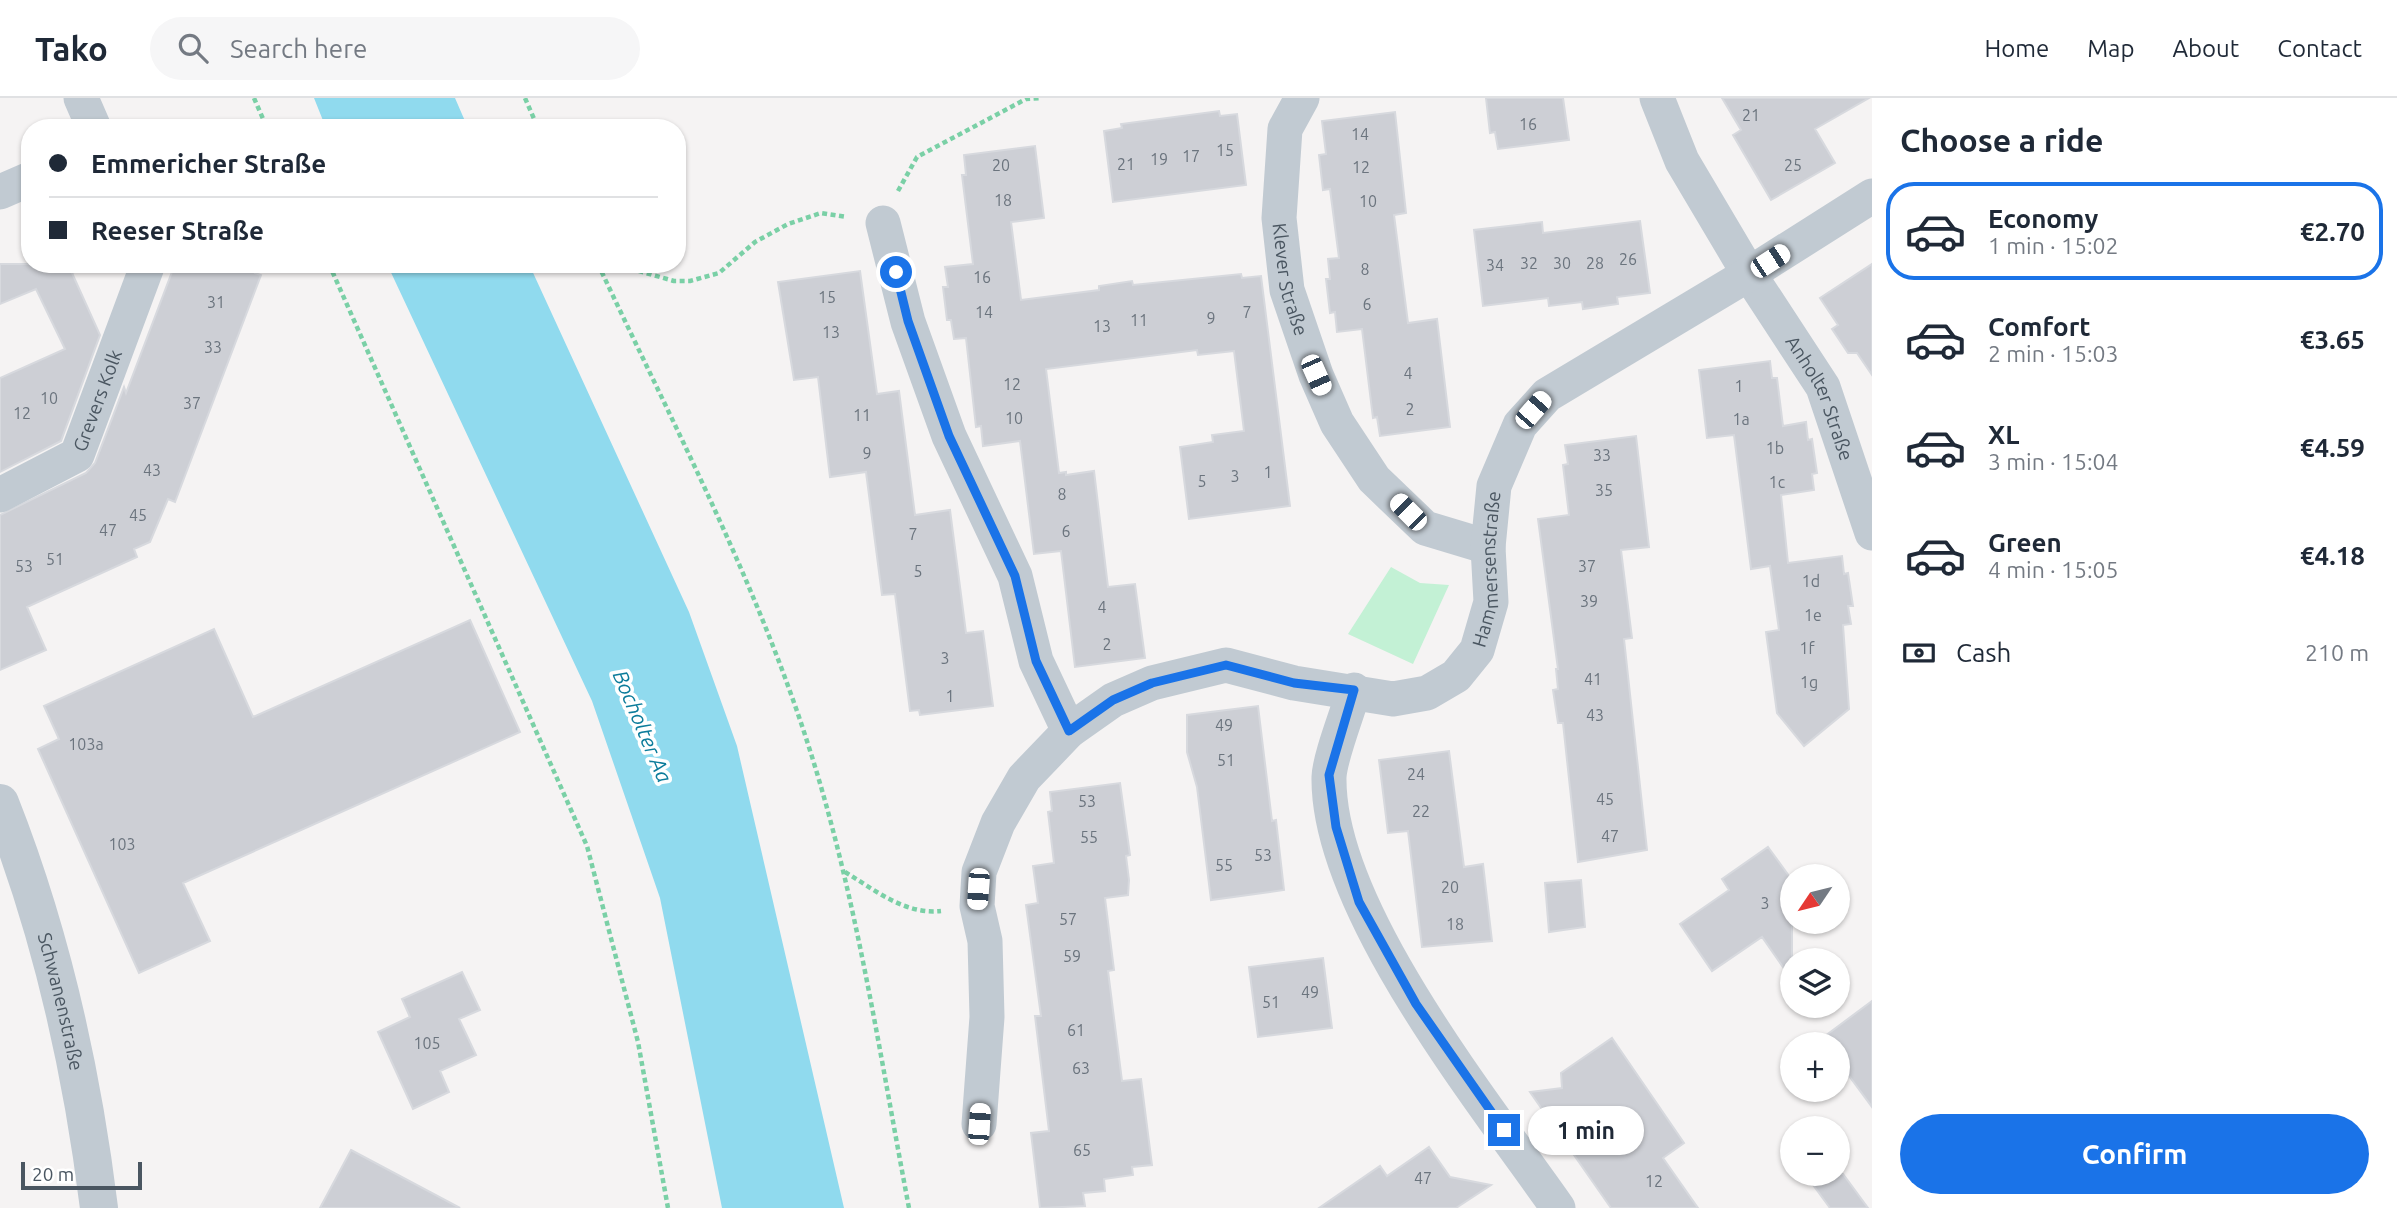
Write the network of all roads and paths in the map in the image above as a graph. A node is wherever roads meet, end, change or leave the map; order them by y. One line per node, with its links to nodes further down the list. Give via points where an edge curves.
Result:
1 (81, 98): 7 (street)
2 (254, 98): 8 (path)
3 (525, 98): 9 (path)
4 (1042, 98): 13 (path, via 1027,99 917,157)
5 (1303, 98): 21 (street, Klever Straße, via 1285,129 1279,218 1287,290 1316,375 1337,423 1374,478 1425,528)
6 (1657, 98): 18 (street, Anholter Straße, via 1682,161)
7 (90, 119)
8 (263, 119)
9 (534, 119)
10 (21, 183): 11 (street)
11 (0, 192)
12 (1872, 195): 18 (street, Hammersenstraße)
13 (883, 223): 17 (path, via 821,213 755,242 719,273 690,281); 23 (street, via 908,321 949,436 1015,576 1036,661)
14 (145, 273): 19 (street, Grevers Kolk, via 76,455)
15 (333, 273): 30 (path, via 587,846 638,1042)
16 (602, 273): 25 (path, via 746,585 805,736)
17 (646, 273)
18 (1749, 274): 20 (street, Anholter Straße, via 1823,387); 21 (street, Hammersenstraße, via 1547,395 1520,425 1494,486)
19 (0, 495)
20 (1872, 533)
21 (1488, 547): 22 (street, Hammersenstraße, via 1491,602 1477,650 1456,676 1427,692 1393,699)
22 (1354, 690): 23 (street, Hammersenstraße, via 1294,683 1226,665 1152,683 1113,700); 28 (street, via 1329,775 1336,827 1359,902 1416,1004)
23 (1069, 731): 26 (street, Hammersenstraße, via 1024,778 998,823 979,872)
24 (0, 803): 29 (street, Schwanenstraße, via 19,851 58,985 90,1138)
25 (845, 872): 26 (path, via 923,913); 31 (path)
26 (977, 906): 27 (street, Hammersenstraße, via 985,941 988,1017)
27 (979, 1124)
28 (1544, 1203)
29 (99, 1208)
30 (668, 1208)
31 (909, 1208)

